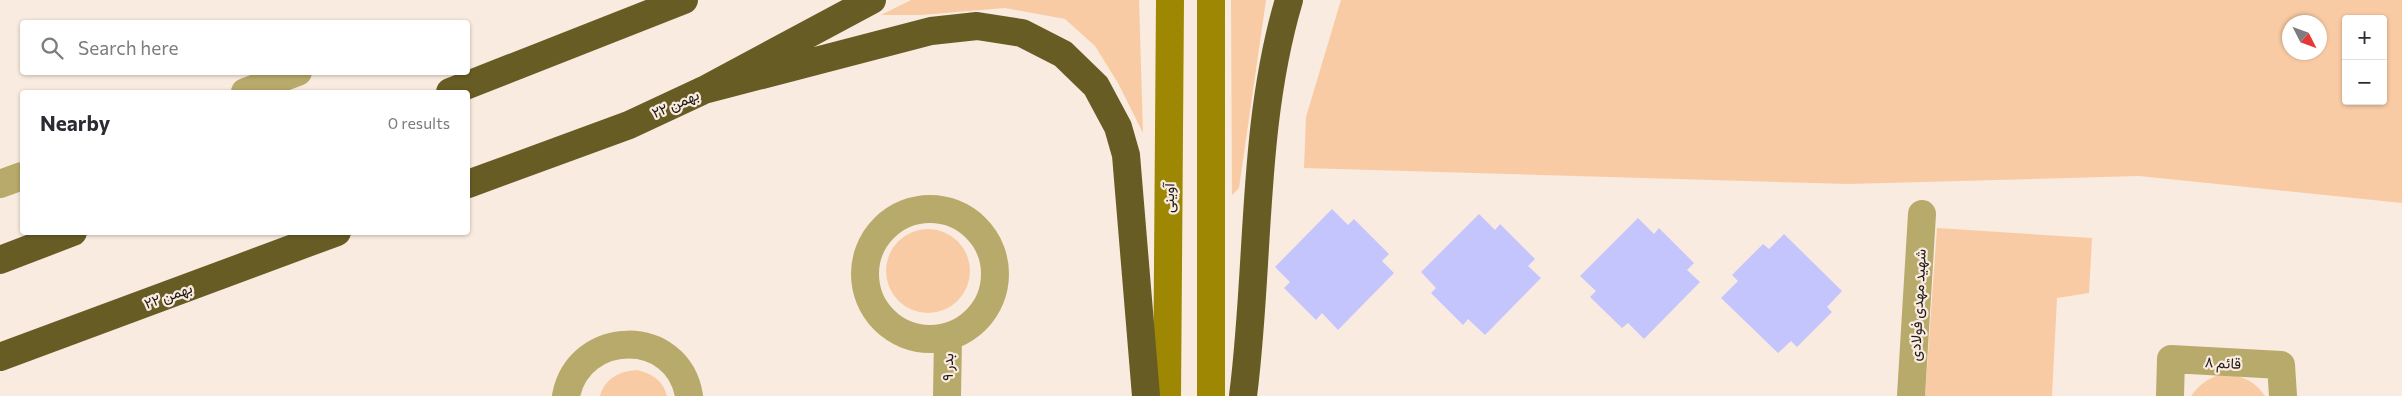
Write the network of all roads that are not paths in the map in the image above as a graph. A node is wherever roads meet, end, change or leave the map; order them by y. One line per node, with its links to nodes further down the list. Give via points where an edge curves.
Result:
1 (872, 0): 9 (highway, ۲۲ بهمن)
2 (1170, 0): 23 (main road, آوینی)
3 (1210, 0): 24 (main road)
4 (1289, 0): 25 (highway, via 1280,30 1262,145)
5 (677, 2): 8 (highway)
6 (290, 75): 7 (street)
7 (250, 90)
8 (455, 90)
9 (704, 90): 11 (highway, ۲۲ بهمن, via 629,124); 22 (highway, via 931,31 977,26 1022,33 1063,54 1096,86 1118,126 1126,155)
10 (20, 177): 12 (street)
11 (470, 183)
12 (0, 184)
13 (1922, 214): 26 (street, شهید مهدی فولادی)
14 (65, 235): 16 (highway)
15 (329, 235): 18 (highway, ۲۲ بهمن)
16 (0, 260)
17 (948, 337): 17 (street, via 966,328 982,313 992,293 991,251 980,232 963,218 943,210 922,210 901,216 883,229 871,246 865,267 866,288 873,308 888,324 906,335 926,339); 21 (street, بدر ۹)
18 (0, 357)
19 (566, 396): 20 (street, via 573,374 588,358 605,348 625,343 645,346 664,354 678,368 688,386)
20 (689, 396)
21 (947, 396)
22 (1146, 396)
23 (1166, 396)
24 (1211, 396)
25 (1243, 396)
26 (1911, 396)
27 (2170, 396): 28 (street, قائم ۸, via 2171,359 2281,365)
28 (2284, 396)

